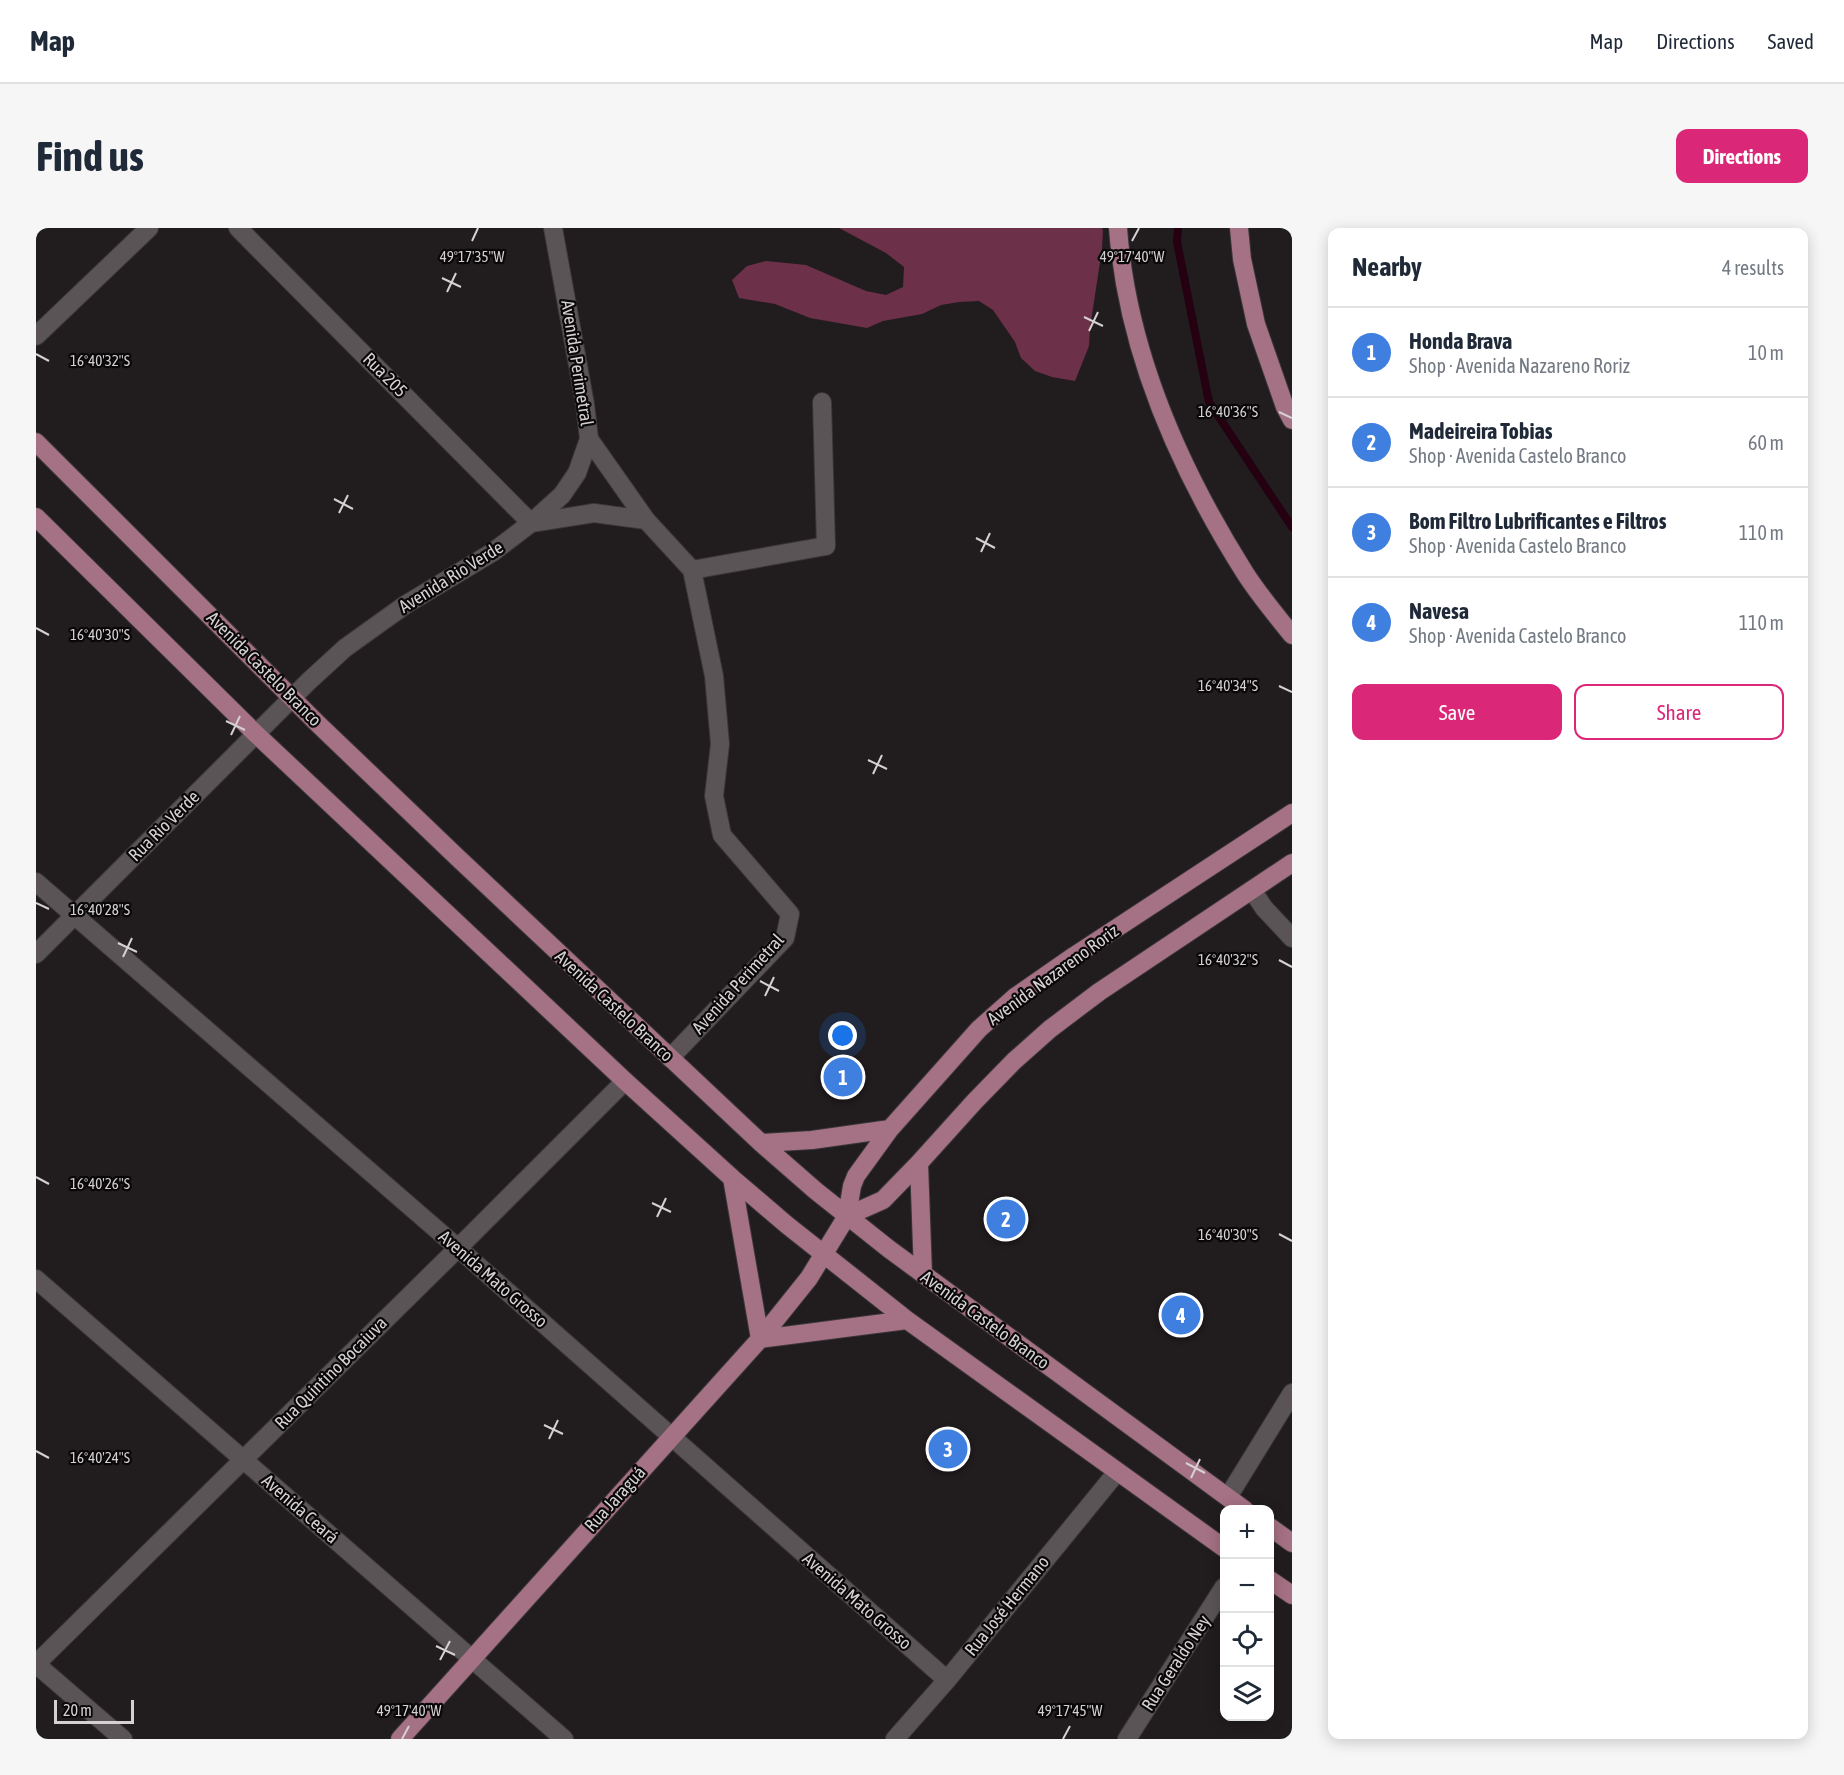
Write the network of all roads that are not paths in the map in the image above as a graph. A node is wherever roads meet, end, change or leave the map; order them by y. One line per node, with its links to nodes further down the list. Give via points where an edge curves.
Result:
1 (149, 228): 8 (street)
2 (238, 228): 7 (street, Rua 205)
3 (255, 228): 7 (street)
4 (553, 228): 11 (street, Avenida Perimetral)
5 (1118, 228): 17 (main road, via 1135,334 1170,434 1246,575)
6 (1239, 228): 10 (main road, via 1256,324)
7 (264, 253): 15 (street, Rua 205)
8 (36, 336)
9 (822, 402): 16 (street, via 826,546)
10 (1292, 420)
11 (589, 439): 14 (street, Avenida Perimetral); 15 (street, Avenida Rio Verde, via 577,473 562,495)
12 (36, 442): 18 (main road, Avenida Castelo Branco)
13 (36, 517): 19 (main road)
14 (646, 520): 15 (street, via 594,513); 16 (street, Avenida Perimetral)
15 (531, 523): 18 (street, Avenida Rio Verde, via 493,552 405,604 345,648)
16 (692, 570): 27 (street, Avenida Perimetral, via 714,676 720,744 714,796 722,835 790,914 785,938)
17 (1292, 635)
18 (292, 699): 19 (street, Rua Rio Verde); 27 (main road, Avenida Castelo Branco)
19 (256, 734): 24 (street, Rua Rio Verde); 28 (main road)
20 (1292, 813): 29 (main road, Avenida Nazareno Roriz, via 1015,998 979,1029)
21 (1292, 863): 23 (main road)
22 (36, 882): 24 (street, Avenida Mato Grosso)
23 (1252, 890): 25 (street); 31 (main road, via 1050,1029 990,1085)
24 (74, 916): 26 (street, Rua Rio Verde); 34 (street, Avenida Mato Grosso)
25 (1292, 938)
26 (36, 954)
27 (670, 1058): 30 (main road, Avenida Castelo Branco)
28 (625, 1081): 32 (main road); 34 (street, Rua Quintino Bocaiuva)
29 (890, 1129): 30 (main road); 33 (main road, Avenida Nazareno Roriz, via 856,1176)
30 (761, 1143): 33 (main road, Avenida Castelo Branco)
31 (919, 1163): 33 (main road, via 883,1200); 36 (main road)
32 (732, 1178): 35 (main road); 39 (main road)
33 (847, 1216): 35 (main road, Avenida Nazareno Roriz); 36 (main road, Avenida Castelo Branco)
34 (458, 1248): 41 (street, Avenida Mato Grosso); 42 (street, Rua Quintino Bocaiuva)
35 (824, 1255): 38 (main road); 39 (main road, Rua Jaraguá)
36 (923, 1274): 44 (main road, Avenida Castelo Branco)
37 (36, 1279): 42 (street, Avenida Ceará)
38 (907, 1320): 39 (main road); 43 (main road)
39 (760, 1339): 41 (main road, Rua Jaraguá)
40 (1292, 1393): 44 (street)
41 (671, 1437): 52 (main road, Rua Jaraguá); 54 (street, Avenida Mato Grosso)
42 (243, 1460): 52 (street, Avenida Ceará); 53 (street, Rua Quintino Bocaiuva)
43 (1117, 1472): 48 (main road); 54 (street, Rua José Hermano)
44 (1228, 1497): 45 (main road, Avenida Castelo Branco)
45 (1239, 1505)
46 (1274, 1530): 47 (main road)
47 (1292, 1543)
48 (1220, 1545)
49 (1274, 1583): 51 (main road)
50 (1220, 1593): 59 (street, Rua Geraldo Ney)
51 (1292, 1595)
52 (472, 1659): 56 (main road, Rua Jaraguá); 57 (street, Avenida Ceará)
53 (36, 1664): 55 (street)
54 (947, 1680): 58 (street, Rua José Hermano)
55 (123, 1739)
56 (400, 1739)
57 (564, 1739)
58 (895, 1739)
59 (1127, 1739)

